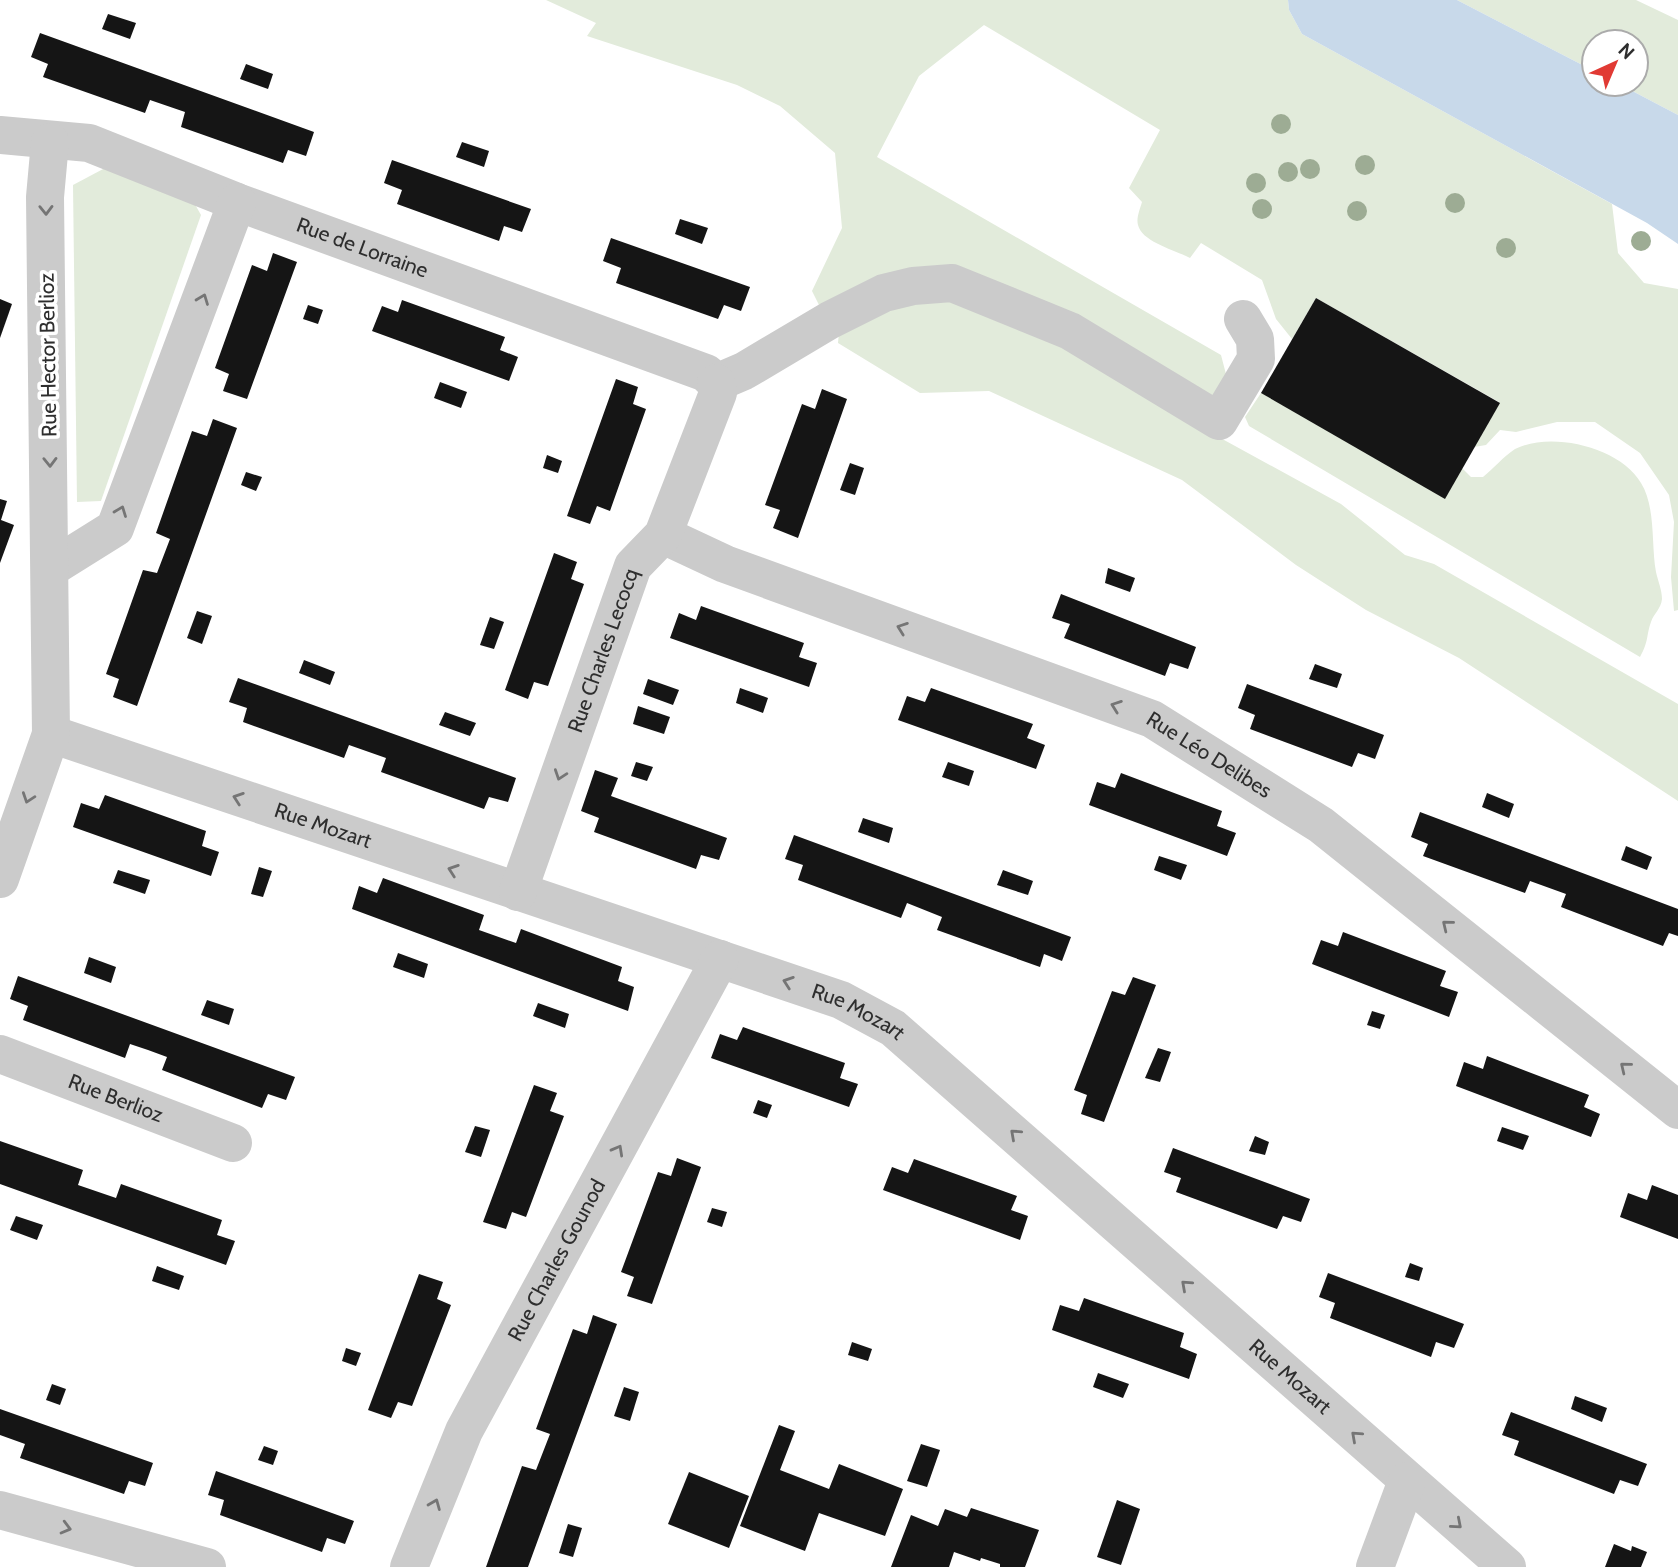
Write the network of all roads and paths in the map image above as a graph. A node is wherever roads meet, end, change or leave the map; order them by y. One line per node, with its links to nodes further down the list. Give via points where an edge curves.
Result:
1 (0, 135): 2 (street, Rue de Lorraine)
2 (50, 142): 3 (street, Rue de Lorraine, via 89,143); 7 (street, Rue Hector Berlioz, one-way to 7, via 45,197)
3 (237, 202): 5 (street, Rue de Lorraine, via 673,360 706,373); 7 (street, one-way to 3, via 115,528)
4 (1243, 319): 5 (street, via 1255,339 1256,359 1219,421 1070,331 952,283 884,293)
5 (716, 383): 6 (street, Rue Charles Lecocq, via 718,393)
6 (663, 536): 10 (street, Rue Charles Lecocq, one-way to 10, via 633,566); 13 (street, Rue Léo Delibes, one-way to 6, via 1321,825 1152,719 725,564)
7 (51, 568): 8 (street, Rue Hector Berlioz)
8 (51, 734): 9 (street, Rue Hector Berlioz, one-way to 9); 10 (street, Rue Mozart, one-way to 8)
9 (0, 879)
10 (518, 892): 11 (street, Rue Mozart)
11 (720, 960): 15 (street, Rue Mozart, one-way to 11, via 893,1028 841,1000); 18 (street, Rue Charles Gounod, one-way to 11, via 464,1431)
12 (0, 1054): 14 (street, Rue Berlioz)
13 (1678, 1110)
14 (233, 1143)
15 (1407, 1481): 19 (street); 20 (street, Rue Mozart, one-way to 20)
16 (0, 1510): 17 (street, one-way to 17)
17 (207, 1567)
18 (409, 1567)
19 (1375, 1567)
20 (1507, 1567)

